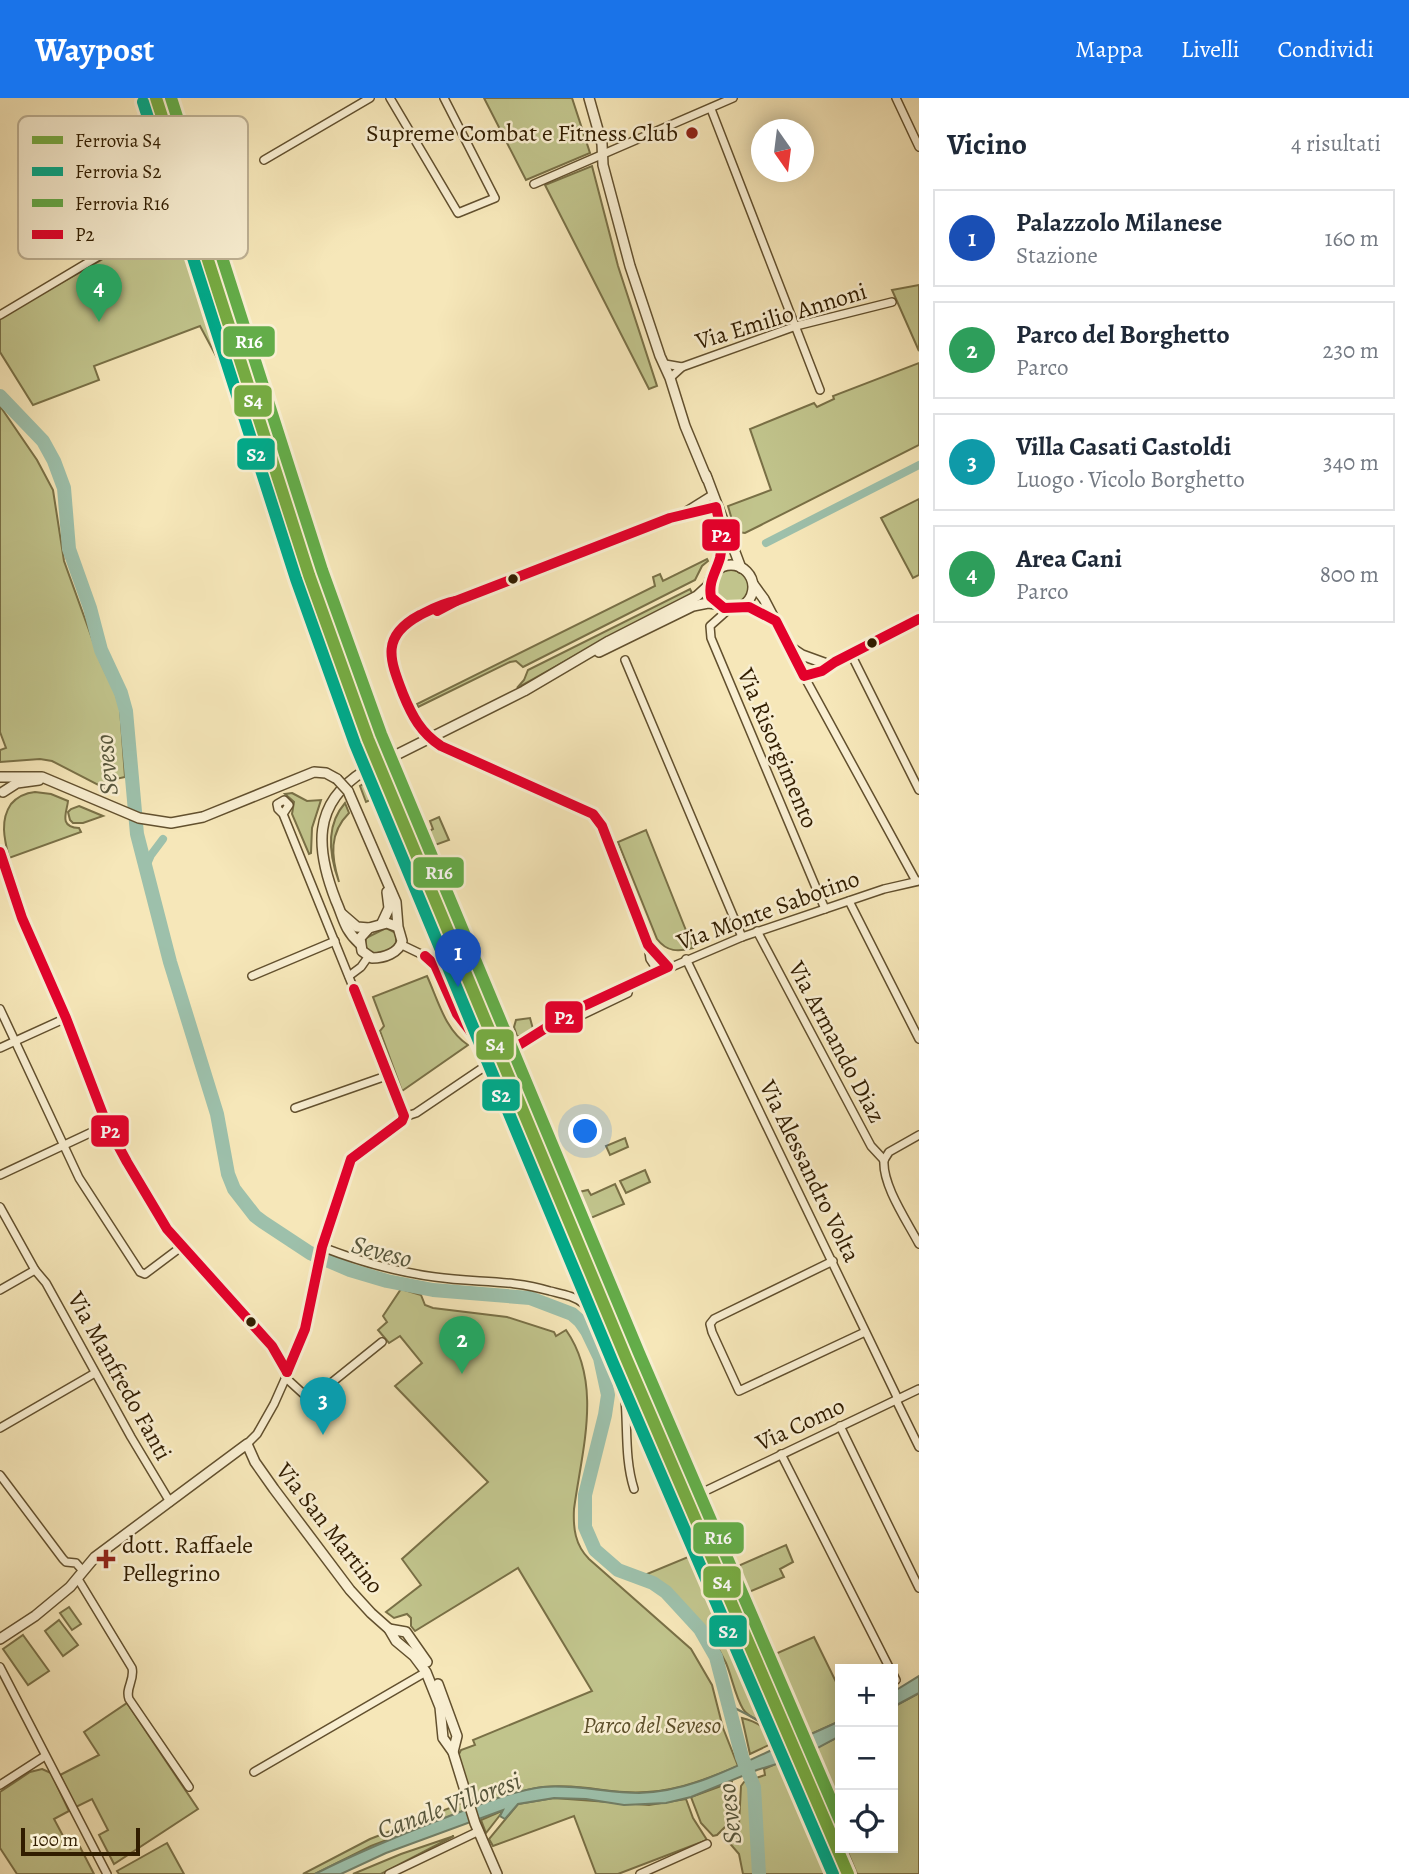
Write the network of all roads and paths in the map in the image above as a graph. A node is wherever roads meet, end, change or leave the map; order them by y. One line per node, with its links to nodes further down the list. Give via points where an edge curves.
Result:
1 (370, 98): 10 (street)
2 (390, 98): 3 (street, via 458,213 495,198)
3 (444, 98)
4 (587, 98): 9 (street)
5 (733, 98): 7 (street)
6 (897, 98): 8 (street)
7 (711, 109): 9 (street); 15 (street)
8 (919, 147)
9 (602, 155): 11 (street); 16 (street)
10 (264, 160)
11 (534, 184)
12 (94, 259): 14 (street)
13 (892, 302): 15 (street, Via Emilio Annoni)
14 (0, 315)
15 (796, 326): 17 (street, Via Emilio Annoni); 19 (street)
16 (665, 364): 17 (street, Via Emilio Annoni); 18 (street)
17 (682, 367): 18 (street, Via Emilio Annoni)
18 (670, 378): 20 (street)
19 (820, 390)
20 (712, 495): 21 (street); 22 (street)
21 (716, 507): 22 (street); 23 (street); 24 (street, via 722,545)
22 (682, 514): 58 (street, bridge, via 417,617 400,628 390,652 421,732 435,743 593,814)
23 (741, 568): 24 (street, via 729,565); 25 (street)
24 (718, 570): 26 (street)
25 (753, 584): 28 (street, via 751,597); 31 (street)
26 (709, 585): 27 (street); 35 (street)
27 (716, 604): 29 (street); 35 (street, via 693,606)
28 (742, 606): 29 (street); 31 (street)
29 (729, 609): 48 (street, Via Risorgimento, via 710,626 711,638)
30 (919, 619): 33 (street)
31 (776, 621): 32 (street)
32 (789, 646): 37 (street); 38 (street)
33 (851, 653): 36 (street); 41 (street)
34 (625, 660): 54 (street)
35 (578, 661): 49 (street, via 346,785 327,811 321,840 325,869)
36 (835, 662): 37 (street); 38 (street, via 822,671)
37 (824, 663): 38 (street)
38 (802, 671): 45 (street)
39 (0, 777): 40 (street, via 36,775); 42 (street)
40 (51, 780): 42 (street, via 23,782); 46 (street, bridge, via 147,820 171,823 194,820 314,772 335,777 350,793)
41 (919, 790)
42 (2, 795)
43 (283, 814): 55 (street)
44 (0, 852): 66 (street, via 22,918)
45 (917, 881): 47 (street, Via Monte Sabotino)
46 (387, 883): 50 (street, via 389,908); 52 (street, via 396,902)
47 (849, 901): 48 (street, Via Monte Sabotino); 67 (street)
48 (825, 909): 53 (street, Via Monte Sabotino)
49 (341, 913): 51 (street, via 357,927); 56 (street)
50 (382, 923): 51 (street); 52 (street)
51 (369, 928): 56 (street)
52 (398, 928): 57 (street)
53 (757, 931): 54 (street, Via Monte Sabotino); 78 (street, Via Armando Diaz, via 870,1146)
54 (742, 937): 60 (street, Via Monte Sabotino)
55 (335, 942): 63 (street); 64 (street)
56 (359, 943): 59 (street)
57 (401, 945): 59 (street, via 395,952); 71 (street, via 435,965)
58 (648, 945): 61 (street); 62 (street, via 650,959)
59 (368, 957): 64 (street)
60 (687, 959): 61 (street, Via Monte Sabotino); 84 (street, Via Alessandro Volta)
61 (668, 967): 62 (street, Via Monte Sabotino)
62 (659, 971): 70 (street, Via Monte Sabotino, via 629,984 629,993 579,1017 573,1011)
63 (252, 976)
64 (349, 976): 72 (street)
65 (0, 1009): 68 (street)
66 (66, 1018): 68 (street); 75 (street)
67 (919, 1038)
68 (15, 1041): 69 (street); 77 (street)
69 (0, 1048)
70 (510, 1051): 71 (street); 101 (street)
71 (487, 1065): 74 (street, via 416,1113)
72 (388, 1075): 73 (street); 74 (street)
73 (295, 1108)
74 (404, 1113): 83 (street, via 402,1121 351,1159)
75 (107, 1125): 77 (street); 82 (street)
76 (919, 1135): 78 (street, via 889,1152)
77 (62, 1145): 79 (street); 82 (street, via 141,1273)
78 (884, 1160): 81 (street, Via Armando Diaz, via 887,1180)
79 (0, 1175)
80 (0, 1207): 85 (street, Via Manfredo Fanti)
81 (919, 1244)
82 (181, 1247): 90 (street, via 272,1346)
83 (322, 1249): 90 (street, via 305,1329); 100 (street, via 432,1277 526,1284 586,1305 605,1333 622,1378 627,1464)
84 (833, 1261): 87 (street, Via Alessandro Volta); 87 (street, via 713,1319 712,1332 739,1391)
85 (35, 1270): 86 (street); 89 (street, Via Manfredo Fanti)
86 (0, 1290)
87 (865, 1332): 92 (street, Via Alessandro Volta)
88 (382, 1342): 90 (street, via 310,1400)
89 (94, 1373): 94 (street); 102 (street, Via Manfredo Fanti)
90 (286, 1375): 96 (street, via 257,1434)
91 (919, 1389): 92 (street, Via Como)
92 (897, 1399): 93 (street, Via Como); 95 (street, Via Alessandro Volta)
93 (840, 1426): 98 (street, Via Como); 104 (street)
94 (0, 1428)
95 (916, 1435): 97 (street, Via Alessandro Volta)
96 (247, 1444): 102 (street); 105 (street, Via San Martino, via 279,1496 350,1590)
97 (919, 1447)
98 (781, 1454): 101 (street, Via Como); 108 (street)
99 (3, 1477): 103 (street, via 63,1559 76,1563)
100 (634, 1489)
101 (699, 1494): 107 (street)
102 (170, 1502): 103 (street, via 95,1558)
103 (81, 1575): 106 (street); 115 (street, via 132,1668 129,1699)
104 (919, 1588)
105 (390, 1629): 110 (street, Via San Martino); 111 (street, Via San Martino, via 406,1632 433,1672 456,1733)
106 (0, 1639)
107 (770, 1656)
108 (888, 1664)
109 (0, 1667): 112 (street)
110 (426, 1672): 111 (street, Via San Martino, via 440,1707 443,1738); 113 (street)
111 (453, 1752): 116 (street, Via San Martino)
112 (45, 1756): 114 (street); 118 (street)
113 (254, 1772)
114 (0, 1785)
115 (188, 1787)
116 (477, 1827): 119 (street); 120 (street, Via San Martino)
117 (707, 1844): 121 (street)
118 (107, 1874)
119 (389, 1874)
120 (497, 1874)
121 (640, 1874)

